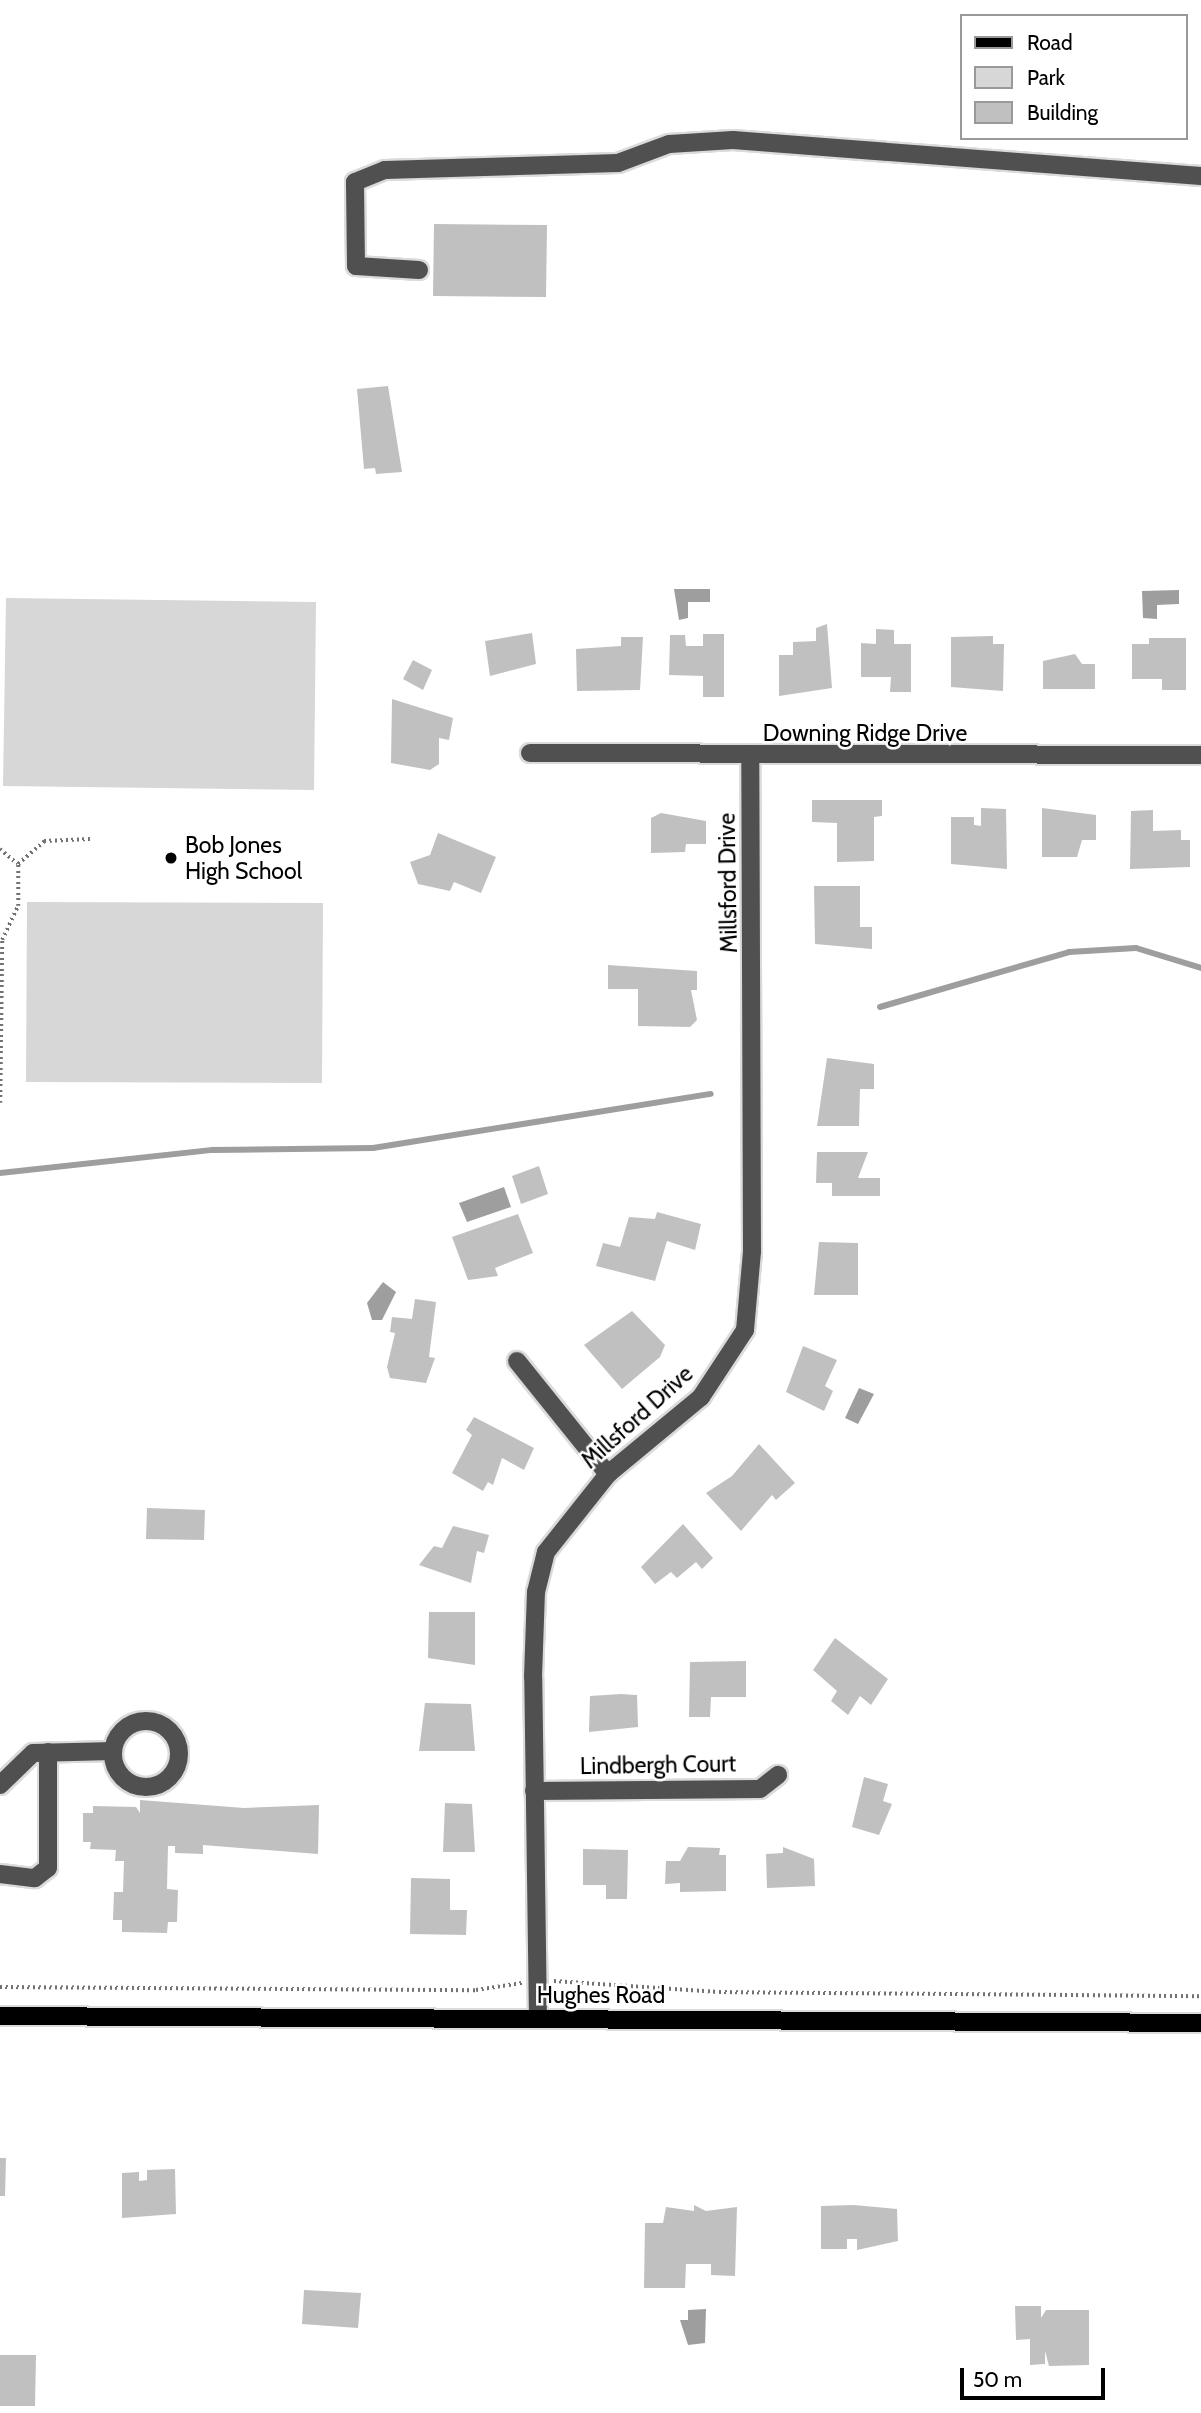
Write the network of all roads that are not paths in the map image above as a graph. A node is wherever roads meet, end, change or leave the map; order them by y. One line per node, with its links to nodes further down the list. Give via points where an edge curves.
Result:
1 (1201, 176): 2 (street, via 733,139 669,144 618,163 385,170 355,183 356,266)
2 (419, 270)
3 (530, 753): 5 (street, Downing Ridge Drive)
4 (1201, 755): 5 (street, Downing Ridge Drive)
5 (750, 758): 7 (street, Millsford Drive, via 752,1251 745,1330 701,1396)
6 (517, 1361): 7 (street)
7 (608, 1474): 12 (street, Millsford Drive, via 546,1552 536,1592)
8 (113, 1751): 9 (street)
9 (48, 1752): 11 (street, via 20,1759); 13 (street, via 48,1868 35,1878)
10 (778, 1775): 12 (street, Lindbergh Court, via 760,1789)
11 (0, 1785)
12 (534, 1791): 15 (street, Millsford Drive)
13 (0, 1874)
14 (0, 2016): 15 (main road, Hughes Road)
15 (538, 2019): 16 (main road, Hughes Road)
16 (1201, 2023)

